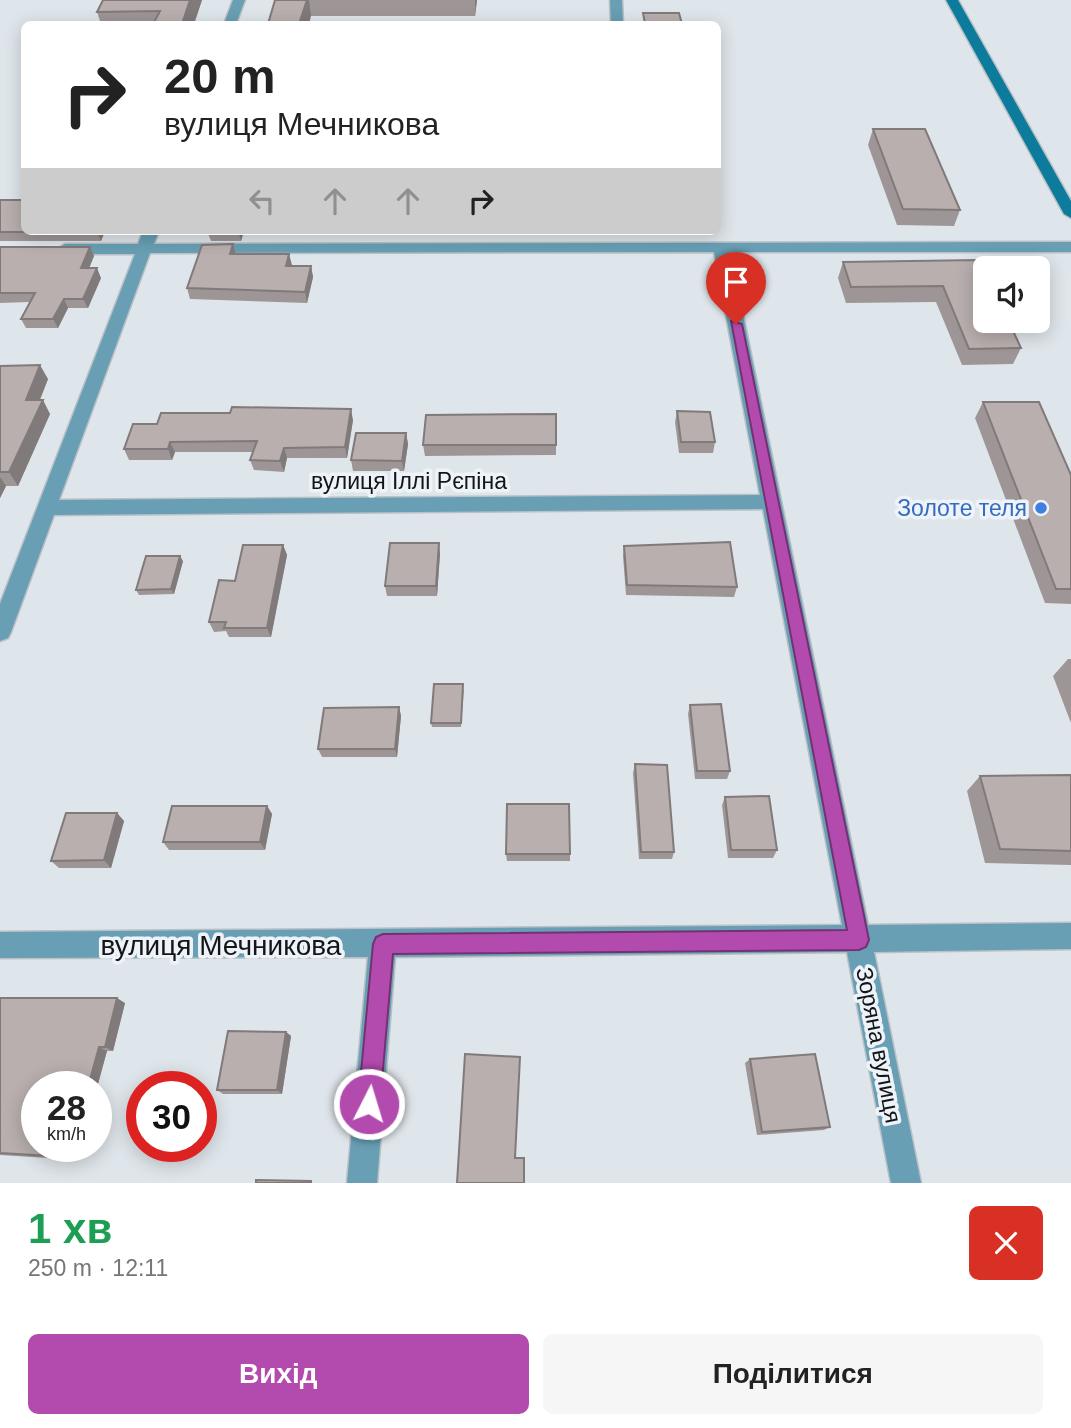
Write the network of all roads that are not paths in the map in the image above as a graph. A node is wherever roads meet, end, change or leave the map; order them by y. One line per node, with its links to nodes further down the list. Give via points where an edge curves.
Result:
1 (239, 0): 4 (street)
2 (616, 0): 5 (street)
3 (952, 0): 6 (main road)
4 (231, 21)
5 (617, 21)
6 (1071, 215)
7 (149, 235): 12 (street)
8 (637, 235): 13 (street)
9 (1071, 247): 10 (street)
10 (721, 248): 13 (street); 14 (street, Зоряна вулиця)
11 (52, 249): 12 (street)
12 (143, 249): 13 (street); 15 (street)
13 (639, 249)
14 (771, 502): 15 (street, вулиця Іллі Рєпіна); 18 (street, Зоряна вулиця)
15 (47, 508): 16 (street)
16 (0, 632)
17 (1071, 936): 18 (street, вулиця Мечникова)
18 (859, 940): 19 (street, вулиця Мечникова); 22 (street, Зоряна вулиця)
19 (383, 944): 20 (street, вулиця Мечникова); 21 (street)
20 (0, 945)
21 (362, 1183)
22 (906, 1183)

